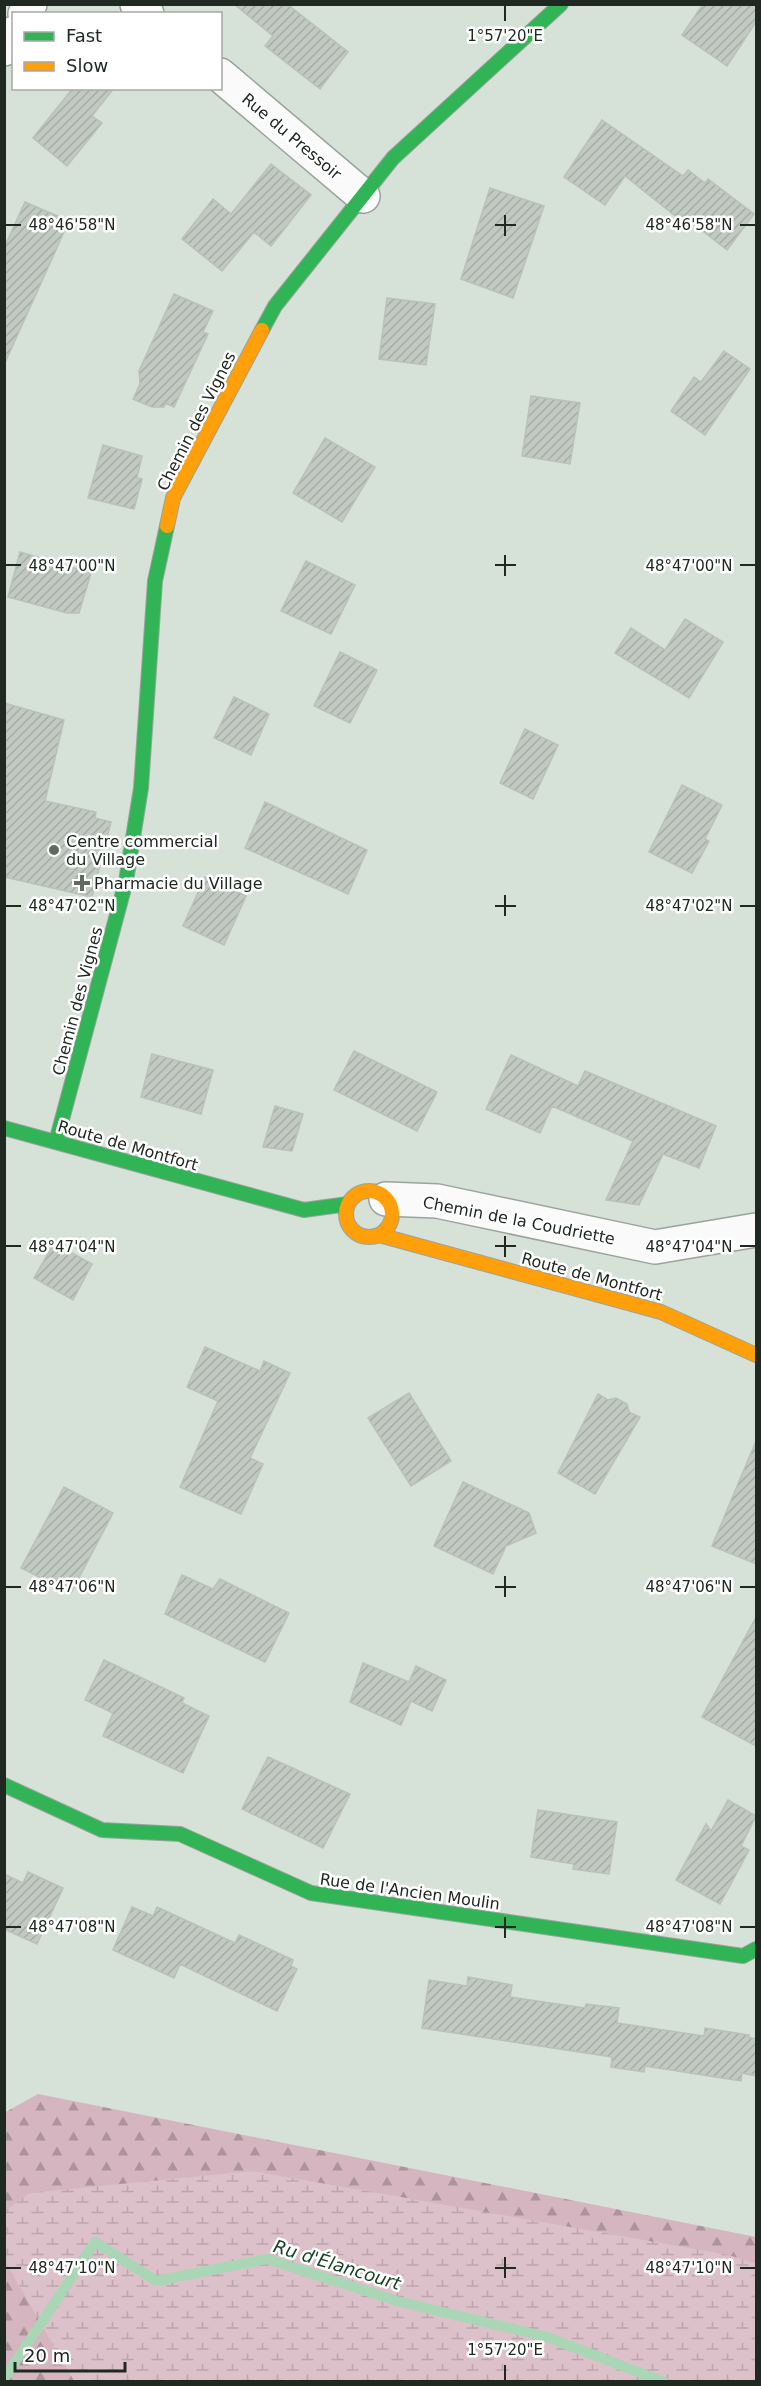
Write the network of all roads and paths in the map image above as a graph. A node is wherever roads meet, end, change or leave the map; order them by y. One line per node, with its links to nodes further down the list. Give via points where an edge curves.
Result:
1 (561, 4): 5 (street, Chemin des Vignes, via 393,158)
2 (12, 36): 3 (street)
3 (4, 49)
4 (222, 77): 5 (street, Rue du Pressoir)
5 (363, 196): 7 (street, Chemin des Vignes, via 275,306 173,498 155,580 141,788 126,881)
6 (4, 1128): 7 (street, Route de Montfort)
7 (56, 1142): 9 (street, Route de Montfort, via 304,1210)
8 (386, 1199): 9 (street, Route de Montfort, via 366,1191); 10 (street, Chemin de la Coudriette, via 437,1201 655,1247); 11 (street, via 391,1219)
9 (348, 1204): 11 (street, Route de Montfort, via 346,1218 352,1231 365,1237)
10 (756, 1230)
11 (379, 1235): 12 (street, Route de Montfort, via 661,1312)
12 (756, 1355)
13 (4, 1785): 14 (street, Rue de l'Ancien Moulin, via 102,1830 180,1834 311,1893 743,1956)
14 (756, 1949)

